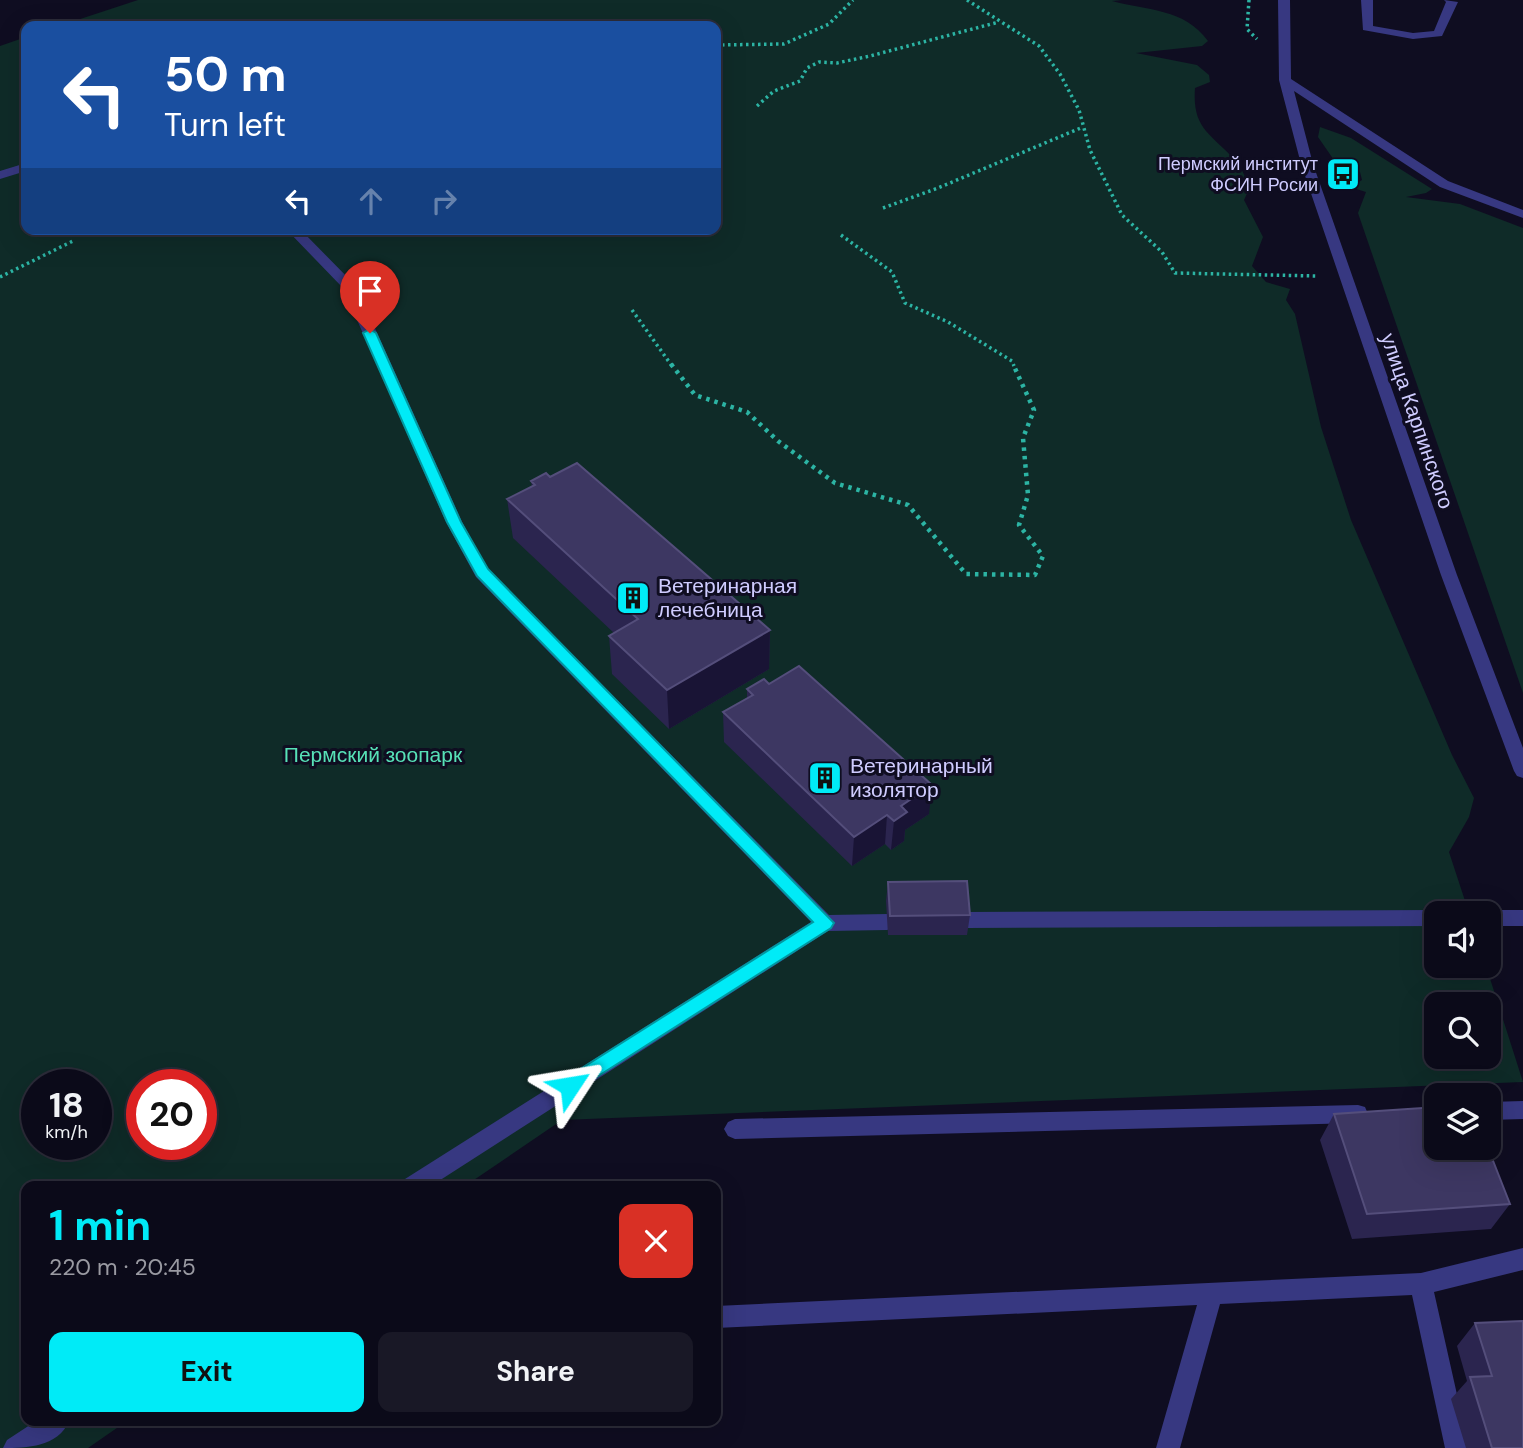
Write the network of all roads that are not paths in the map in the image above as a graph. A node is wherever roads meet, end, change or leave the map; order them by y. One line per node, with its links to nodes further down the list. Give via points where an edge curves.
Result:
1 (1284, 0): 4 (street, улица Карпинского)
2 (1367, 0): 3 (street, via 1367,28 1413,36 1438,34)
3 (1450, 0)
4 (1285, 80): 7 (street, via 1444,184); 9 (street, улица Карпинского, via 1344,274)
5 (21, 169): 6 (street)
6 (0, 175)
7 (1523, 214)
8 (298, 235): 15 (street, via 349,286 454,522 482,573)
9 (1523, 771)
10 (1424, 918): 13 (street)
11 (1501, 918): 12 (street)
12 (1523, 918)
13 (966, 920)
14 (887, 922): 15 (street)
15 (825, 923): 20 (street)
16 (1523, 1110): 17 (street)
17 (1501, 1111)
18 (1382, 1114): 19 (street)
19 (735, 1129)
20 (421, 1181)
21 (1523, 1259): 22 (street)
22 (1421, 1284): 23 (street); 28 (street)
23 (1212, 1294): 24 (street); 27 (street)
24 (721, 1317)
25 (49, 1426): 26 (street)
26 (15, 1448)
27 (1168, 1448)
28 (1457, 1448)

